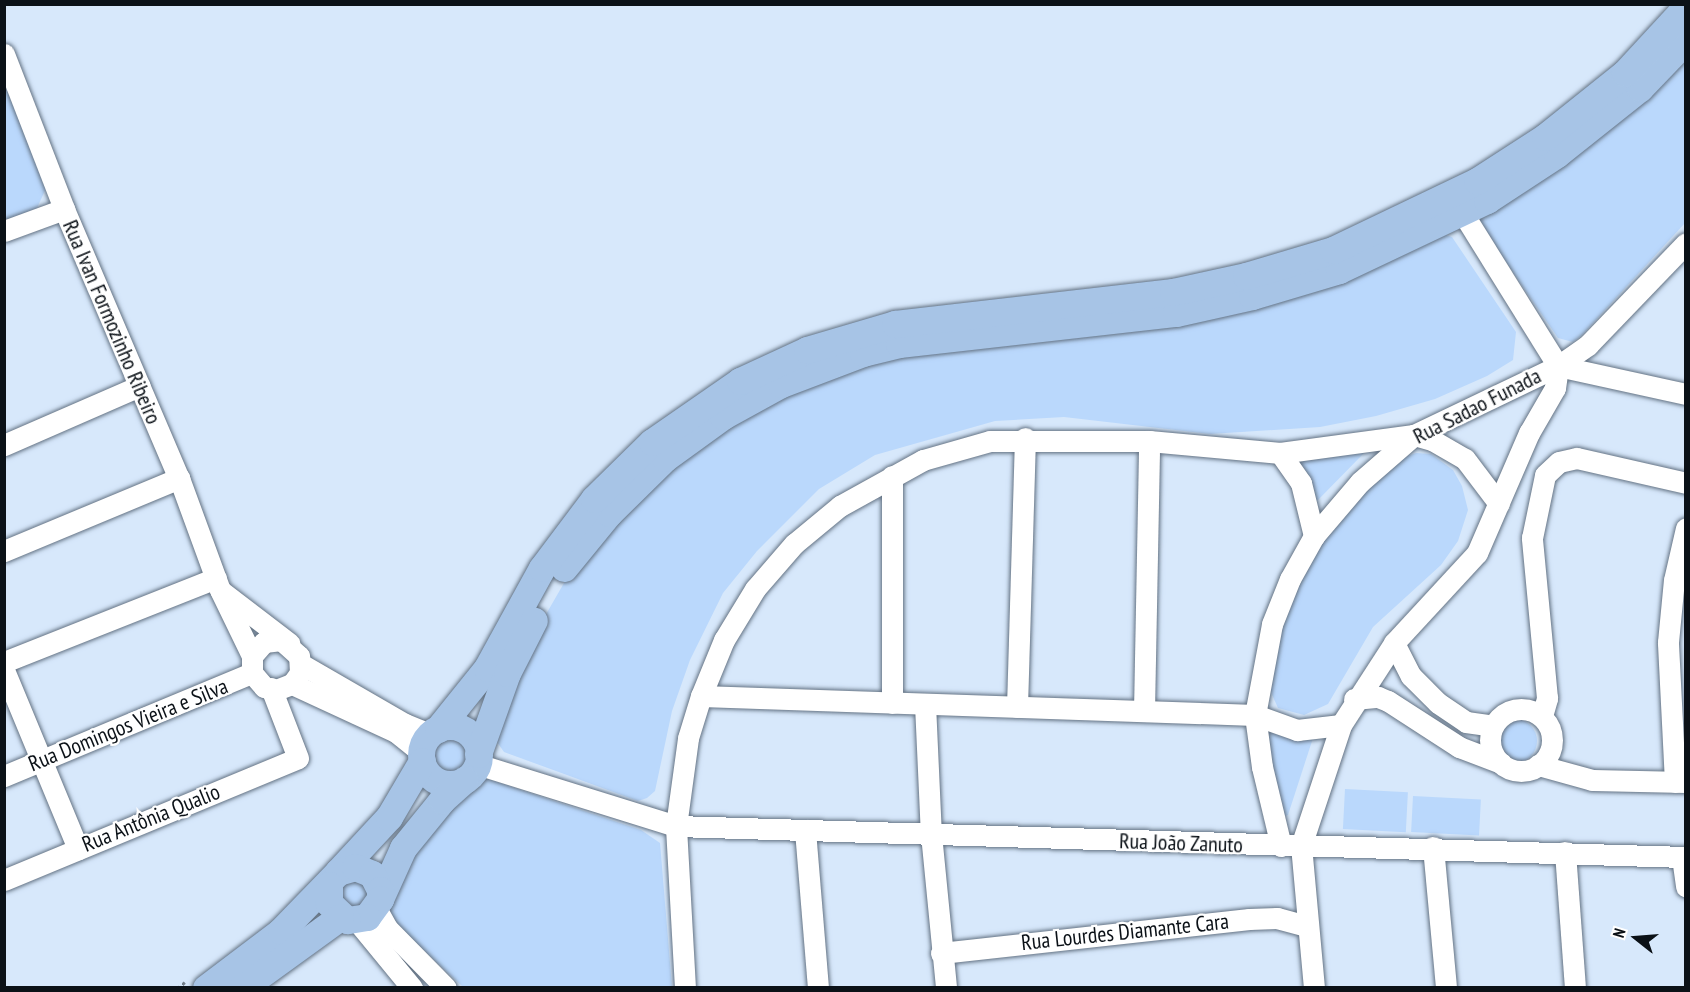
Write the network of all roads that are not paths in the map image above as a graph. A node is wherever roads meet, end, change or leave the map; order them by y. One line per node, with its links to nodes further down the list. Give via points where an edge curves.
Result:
1 (1686, 7): 4 (main road, via 1625,73 1584,109 1477,181)
2 (1686, 40): 4 (main road, via 1597,125 1487,200)
3 (4, 54): 5 (street, Rua Ivan Formozinho Ribeiro)
4 (1457, 203): 8 (street); 44 (main road, via 1332,250 1246,276 1173,292 895,324 807,350 740,381 652,442 594,499 542,568 488,668); 48 (main road, via 1340,270 1252,296 1176,313 899,344 814,370 750,399 666,458 584,541 558,575 507,673)
5 (64, 209): 6 (street); 9 (street, Rua Ivan Formozinho Ribeiro)
6 (4, 231)
7 (1686, 243): 8 (street, via 1588,345)
8 (1558, 366): 10 (street); 11 (street, Rua Sadao Funada); 19 (street, Rua Sadao Funada, via 1555,388 1529,433)
9 (140, 386): 14 (street); 17 (street, Rua Ivan Formozinho Ribeiro)
10 (1686, 394)
11 (1413, 435): 15 (street); 19 (street, via 1432,440 1465,459); 21 (street, Rua Sadao Funada, via 1360,482)
12 (1025, 438): 13 (street); 16 (street, via 956,448); 37 (street)
13 (1149, 441): 15 (street); 38 (street)
14 (4, 445)
15 (1280, 453): 21 (street, via 1301,483)
16 (892, 477): 32 (street, via 840,506 794,544 763,580 724,640); 34 (street)
17 (179, 478): 22 (street); 23 (street, Rua Ivan Formozinho Ribeiro)
18 (1686, 483): 40 (street, via 1577,458 1559,462 1545,475 1532,538 1547,698)
19 (1500, 504): 25 (street, Rua Sadao Funada, via 1477,553)
20 (1686, 528): 50 (street, via 1674,580 1668,642)
21 (1314, 536): 39 (street, Rua Sadao Funada, via 1290,579 1272,624)
22 (4, 552)
23 (218, 584): 24 (street); 26 (street); 28 (street, Rua Ivan Formozinho Ribeiro)
24 (289, 643): 27 (street); 28 (street, via 264,642)
25 (1394, 643): 33 (street, Rua Sadao Funada); 35 (street, via 1411,676)
26 (4, 662)
27 (301, 664): 30 (street); 44 (street, via 405,724)
28 (252, 665): 31 (street, via 257,681); 45 (street, Rua Domingos Vieira e Silva)
29 (4, 670): 45 (street)
30 (292, 684): 31 (street); 44 (street)
31 (271, 688): 56 (street, Rua Antônia Qualio, via 298,758)
32 (701, 696): 34 (street); 51 (street, via 688,738)
33 (1354, 699): 41 (street, via 1388,701); 42 (street, Rua Sadao Funada)
34 (892, 703): 36 (street)
35 (1438, 703): 41 (street); 43 (street, via 1466,722)
36 (925, 704): 37 (street); 53 (street)
37 (1017, 707): 38 (street)
38 (1144, 711): 39 (street)
39 (1254, 715): 42 (street, via 1297,730); 54 (street, Rua Sadao Funada, via 1262,767)
40 (1542, 716): 43 (street, via 1519,708 1504,714); 47 (street, via 1552,738 1549,753)
41 (1420, 724): 46 (street, via 1459,747)
42 (1341, 725): 54 (street, Rua Sadao Funada)
43 (1493, 726): 46 (street, via 1492,750)
44 (428, 744): 48 (main road, via 465,730); 48 (main road, via 438,782); 59 (main road, via 389,817)
45 (42, 761): 49 (street, Rua Domingos Vieira e Silva); 56 (street)
46 (1501, 763): 47 (street, via 1515,770)
47 (1538, 765): 50 (street, via 1592,780)
48 (473, 766): 51 (street, Rua João Zanuto); 62 (main road, via 403,848)
49 (4, 776)
50 (1680, 782)
51 (676, 826): 52 (street, Rua João Zanuto); 70 (street)
52 (805, 830): 53 (street, Rua João Zanuto); 71 (street)
53 (931, 834): 54 (street, Rua João Zanuto); 64 (street)
54 (1291, 846): 55 (street, Rua João Zanuto); 63 (street)
55 (1433, 847): 57 (street, Rua João Zanuto); 74 (street)
56 (78, 849): 60 (street, Rua Antônia Qualio)
57 (1565, 852): 58 (street, Rua João Zanuto); 75 (street)
58 (1684, 857): 61 (street)
59 (333, 878): 62 (main road, via 328,903); 62 (main road, via 346,868 364,869 378,881); 66 (main road, via 281,931)
60 (4, 880)
61 (1686, 888)
62 (363, 911): 65 (street, via 387,928); 66 (main road); 67 (street)
63 (1307, 926): 64 (street, Rua Lourdes Diamante Cara, via 1277,918 1249,919); 73 (street)
64 (942, 952): 72 (street)
65 (414, 957): 67 (street); 69 (street)
66 (244, 981): 68 (main road)
67 (404, 984)
68 (206, 987)
69 (446, 987)
70 (685, 987)
71 (818, 987)
72 (946, 987)
73 (1314, 987)
74 (1446, 987)
75 (1575, 987)

